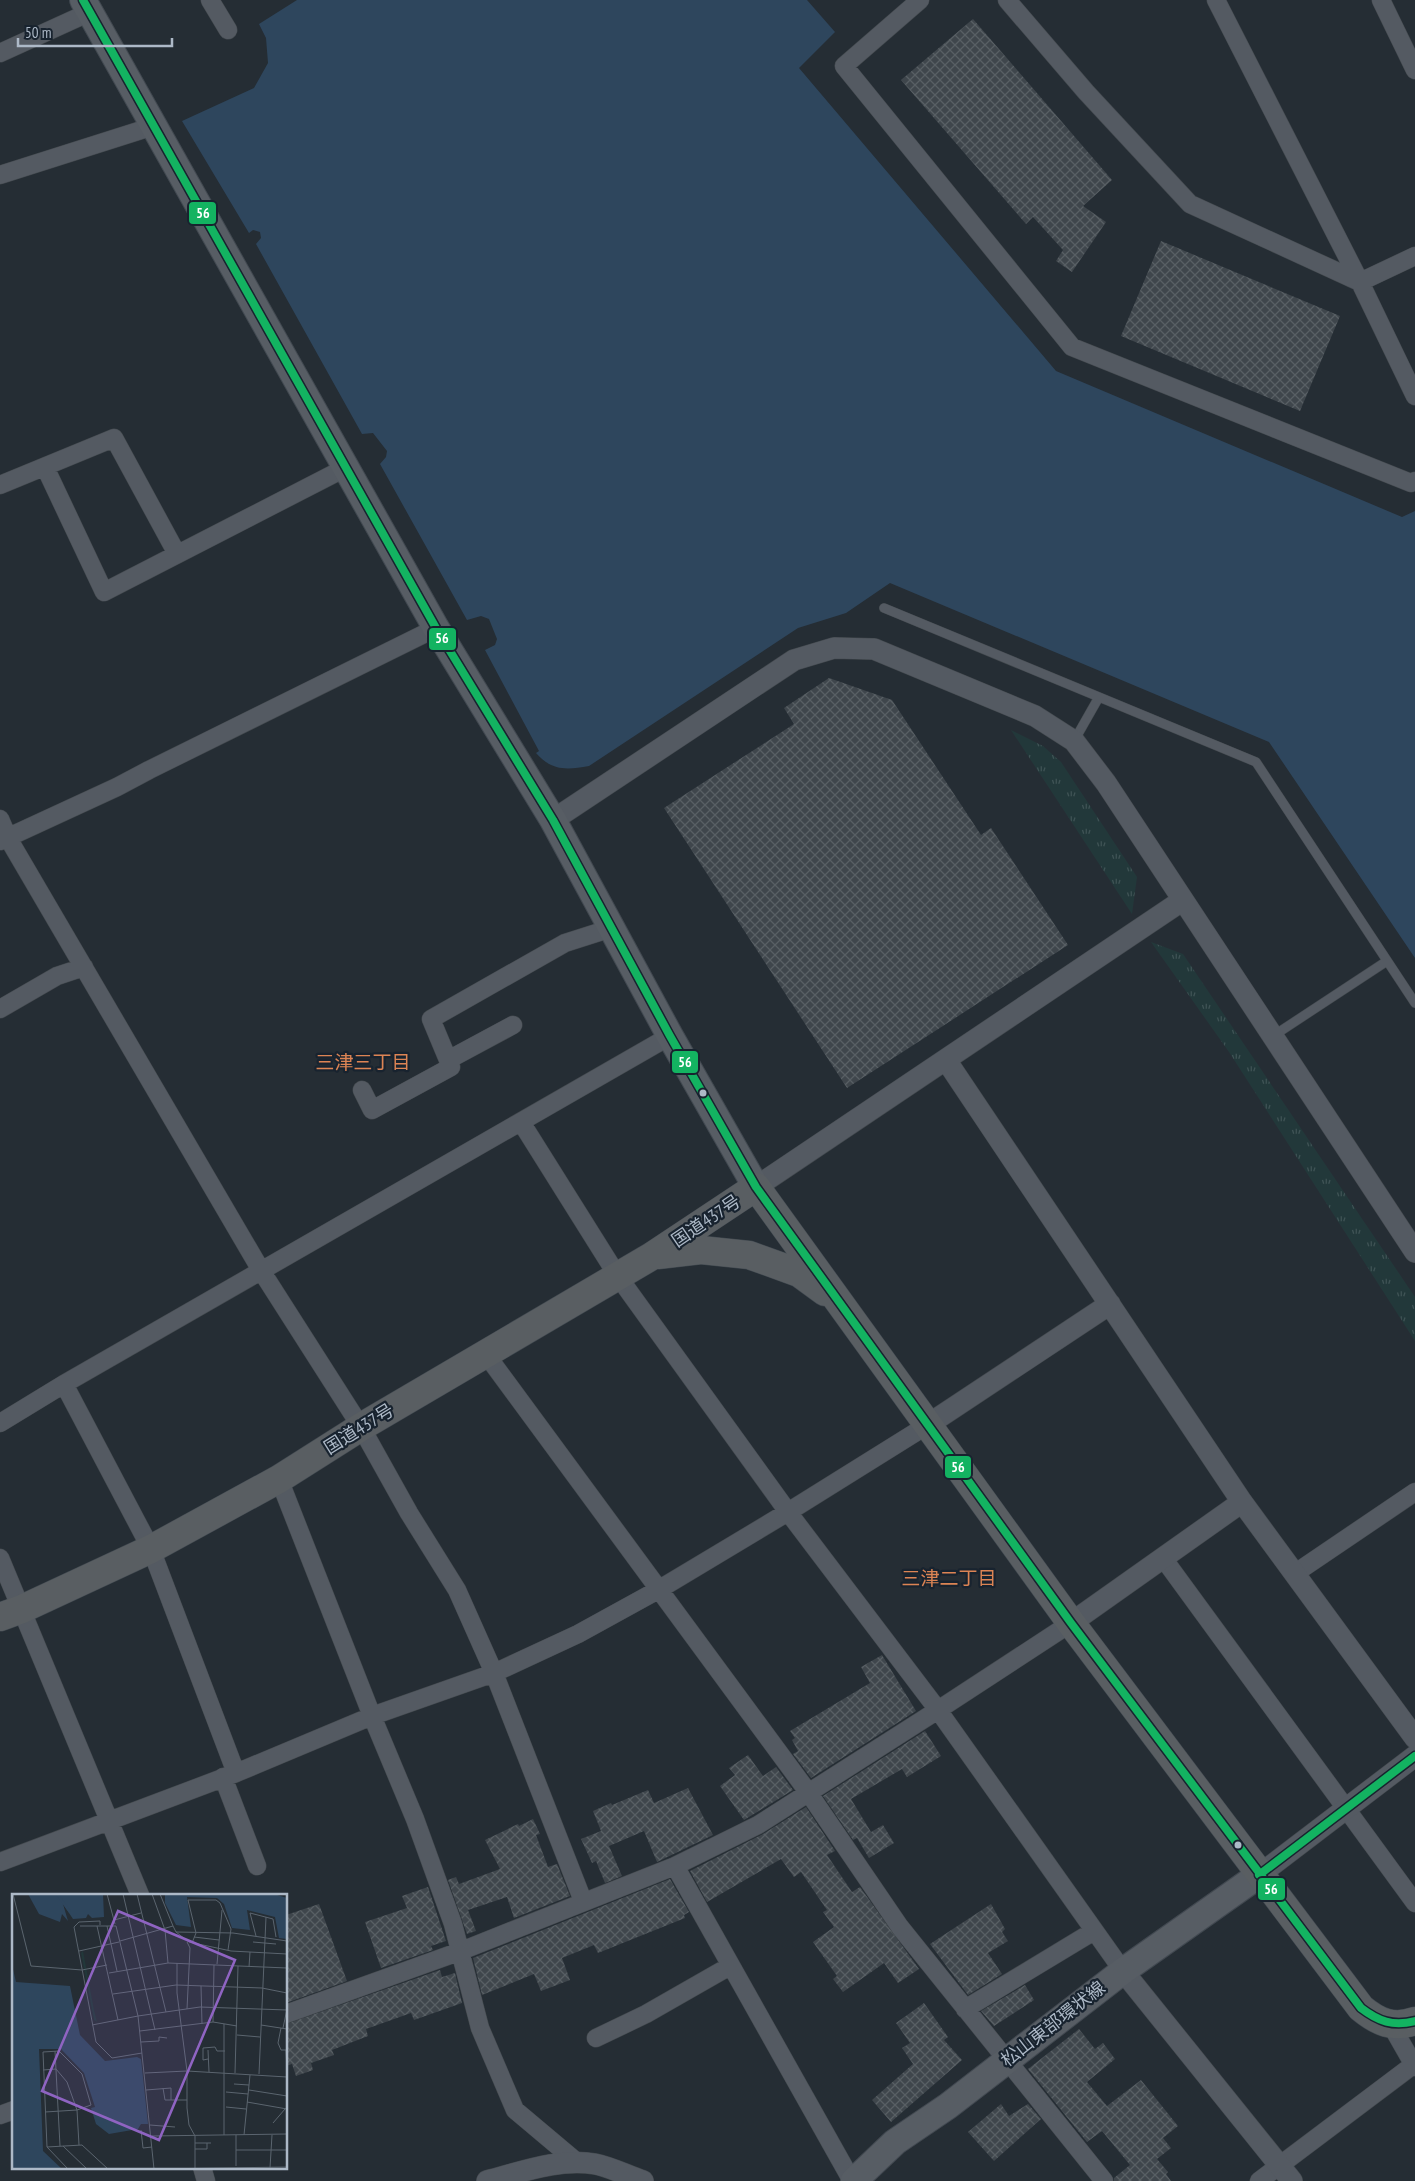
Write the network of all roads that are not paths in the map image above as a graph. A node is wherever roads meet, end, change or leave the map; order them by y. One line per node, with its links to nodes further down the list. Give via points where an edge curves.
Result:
1 (210, 0): 7 (street)
2 (920, 0): 17 (street, via 844,66 1072,347)
3 (1007, 0): 13 (street, via 1086,92 1190,204)
4 (1216, 0): 13 (street)
5 (1381, 0): 9 (street)
6 (86, 6): 8 (street); 10 (main road)
7 (228, 30)
8 (0, 53)
9 (1415, 70)
10 (154, 126): 11 (street); 16 (main road)
11 (0, 176)
12 (1415, 256): 13 (street)
13 (1360, 282): 14 (street)
14 (1415, 396)
15 (45, 467): 18 (street); 19 (street, via 114,438); 19 (street, via 104,592)
16 (347, 467): 19 (street); 21 (main road)
17 (1415, 482)
18 (0, 485)
19 (177, 554)
20 (884, 608): 22 (lane)
21 (436, 628): 25 (main road); 26 (street, via 117,787)
22 (1100, 697): 23 (lane); 29 (lane, via 1256,762)
23 (1074, 741): 25 (street, via 1035,716 874,649 834,648 794,660); 27 (street, via 1106,783)
24 (0, 819): 26 (street)
25 (553, 820): 28 (main road)
26 (4, 839): 30 (street)
27 (1183, 900): 35 (street); 37 (street)
28 (612, 928): 34 (main road); 36 (street, via 565,942 431,1020)
29 (1387, 961): 31 (lane); 35 (lane)
30 (84, 967): 32 (street, via 57,976); 43 (street)
31 (1415, 1003)
32 (0, 1009)
33 (513, 1025): 36 (street)
34 (670, 1036): 39 (street); 40 (main road)
35 (1273, 1036): 41 (street)
36 (448, 1060): 38 (street, via 451,1067 372,1110)
37 (946, 1060): 40 (street); 46 (street)
38 (362, 1090)
39 (521, 1122): 43 (street); 44 (street)
40 (756, 1187): 42 (highway, 国道437号); 45 (highway, 国道437号)
41 (1415, 1252)
42 (652, 1256): 44 (highway, 国道437号); 45 (highway, via 701,1250 749,1255 800,1273)
43 (262, 1272): 48 (street); 51 (street)
44 (617, 1275): 47 (highway, 国道437号); 55 (street)
45 (840, 1304): 50 (highway, 国道437号)
46 (1110, 1304): 50 (street); 54 (street)
47 (485, 1353): 51 (highway, 国道437号); 60 (street)
48 (64, 1384): 49 (street); 56 (street)
49 (0, 1423)
50 (929, 1424): 55 (street); 62 (highway, 国道437号)
51 (361, 1427): 52 (highway, 国道437号); 63 (street, via 457,1590)
52 (279, 1479): 56 (highway, 国道437号); 65 (street)
53 (1415, 1492): 59 (street)
54 (1242, 1502): 58 (street); 59 (street)
55 (788, 1512): 60 (street); 64 (street)
56 (151, 1549): 61 (highway, 国道437号); 68 (street)
57 (0, 1558): 61 (street)
58 (1163, 1558): 62 (street); 70 (street)
59 (1294, 1574): 66 (street)
60 (658, 1590): 63 (street, via 578,1634); 69 (street)
61 (11, 1613): 71 (street)
62 (1071, 1623): 64 (street); 75 (highway, 国道437号)
63 (494, 1673): 65 (street); 77 (street)
64 (938, 1710): 69 (street); 79 (street)
65 (372, 1716): 68 (street); 80 (street, via 415,1819)
66 (1415, 1738)
67 (1415, 1756): 70 (street)
68 (229, 1775): 71 (street); 73 (street)
69 (808, 1792): 74 (street, via 758,1825); 83 (street, via 900,1926)
70 (1346, 1810): 75 (street); 78 (street)
71 (110, 1819): 72 (street); 76 (street)
72 (0, 1862)
73 (257, 1866)
74 (675, 1866): 77 (street); 81 (street)
75 (1259, 1875): 82 (main road, 松山東部環状線); 85 (highway, 国道437号, via 1361,2008 1374,2019)
76 (140, 1894)
77 (583, 1902): 80 (street)
78 (1415, 1903)
79 (1094, 1931): 82 (street); 83 (street)
80 (461, 1951): 84 (street); 91 (street, via 480,2028 515,2110)
81 (730, 1966): 86 (street, via 646,2014); 98 (street)
82 (1123, 1970): 87 (main road, 松山東部環状線); 92 (street)
83 (965, 2009): 87 (street)
84 (288, 2013)
85 (1403, 2023): 88 (street)
86 (596, 2038)
87 (1006, 2061): 98 (main road, 松山東部環状線, via 895,2142); 99 (street)
88 (1414, 2066): 92 (street)
89 (12, 2111): 90 (street)
90 (0, 2115)
91 (578, 2163): 94 (street, via 549,2165); 97 (street, via 596,2164)
92 (1279, 2164): 100 (street); 101 (street)
93 (202, 2168): 95 (street)
94 (520, 2177): 96 (street)
95 (206, 2181)
96 (488, 2181)
97 (643, 2181)
98 (853, 2181)
99 (1104, 2181)
100 (1259, 2181)
101 (1292, 2181)

